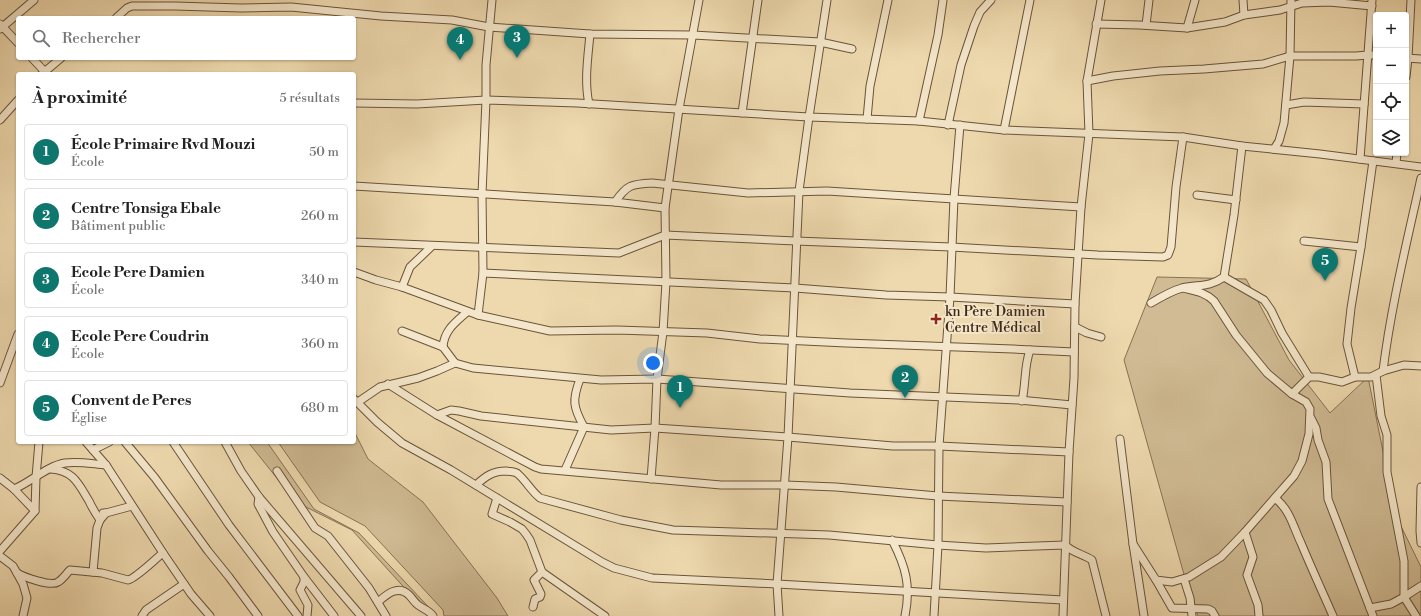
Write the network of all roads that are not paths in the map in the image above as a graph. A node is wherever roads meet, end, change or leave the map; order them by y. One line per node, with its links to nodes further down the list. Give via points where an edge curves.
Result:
1 (34, 0): 23 (street)
2 (492, 0): 24 (street)
3 (699, 0): 27 (street)
4 (758, 0): 28 (street)
5 (826, 0): 30 (street)
6 (888, 0): 52 (street, via 870,86)
7 (943, 0): 54 (street)
8 (991, 0): 55 (street, via 980,12 974,26 961,65)
9 (1030, 0): 57 (street)
10 (1101, 0): 21 (street)
11 (1149, 0): 22 (street)
12 (1195, 0): 25 (street)
13 (1244, 0): 19 (street)
14 (1291, 0): 18 (street)
15 (1411, 0): 31 (street)
16 (175, 3): 20 (street, via 132,6); 24 (street, via 242,8 291,8 452,20)
17 (1372, 3): 18 (street, via 1302,3); 33 (street)
18 (1291, 8): 19 (street); 35 (street)
19 (1244, 15): 25 (street, via 1225,22)
20 (118, 16)
21 (1096, 24): 22 (street); 42 (street)
22 (1146, 25): 25 (street)
23 (1, 26): 29 (street)
24 (489, 27): 26 (street); 43 (street)
25 (1187, 28)
26 (590, 34): 27 (street); 46 (street, via 586,83)
27 (693, 35): 28 (street); 49 (street)
28 (752, 38): 30 (street); 50 (street)
29 (16, 42)
30 (820, 42): 32 (street); 51 (street)
31 (1408, 48)
32 (852, 49)
33 (1368, 55): 34 (street); 35 (street); 47 (street)
34 (1373, 55)
35 (1290, 56): 42 (street, via 1263,64 1113,76); 48 (street)
36 (1409, 58): 37 (street)
37 (1421, 59)
38 (33, 60): 40 (street)
39 (59, 60): 41 (street)
40 (42, 72)
41 (44, 72)
42 (1087, 81): 58 (street)
43 (486, 100): 45 (street, via 417,104); 46 (street); 71 (street)
44 (16, 102): 53 (street)
45 (356, 103)
46 (589, 104): 49 (street)
47 (1364, 104): 48 (street, via 1304,102); 63 (street)
48 (1286, 105): 61 (street, via 1282,131)
49 (679, 109): 50 (street); 68 (street)
50 (742, 113): 51 (street)
51 (809, 117): 52 (street); 70 (street)
52 (867, 119): 54 (street)
53 (0, 120)
54 (919, 121): 55 (street)
55 (948, 124): 56 (street)
56 (960, 125): 57 (street); 73 (street)
57 (1004, 130): 58 (street)
58 (1089, 134): 59 (street); 76 (street)
59 (1183, 137): 60 (street); 86 (street, via 1168,255 1148,257)
60 (1242, 146): 61 (street); 74 (street)
61 (1274, 148): 63 (street)
62 (1397, 156): 65 (street)
63 (1360, 159): 64 (street)
64 (1373, 160): 65 (street); 85 (street)
65 (1396, 164): 66 (street)
66 (1421, 167)
67 (1421, 178): 111 (street, via 1386,342)
68 (668, 184): 70 (street, via 748,193); 75 (street, via 629,186); 77 (street)
69 (356, 186): 71 (street)
70 (800, 191): 73 (street); 79 (street)
71 (482, 194): 75 (street); 83 (street)
72 (1197, 195): 74 (street)
73 (954, 198): 76 (street); 84 (street)
74 (1236, 200): 89 (street)
75 (615, 202): 77 (street)
76 (1081, 207): 86 (street)
77 (665, 208): 78 (street)
78 (665, 235): 79 (street); 83 (street, via 619,252); 90 (street)
79 (796, 241): 84 (street); 92 (street)
80 (1304, 241): 85 (street)
81 (356, 242): 82 (street)
82 (432, 246): 83 (street); 91 (street, via 410,268)
83 (482, 247): 88 (street)
84 (951, 247): 86 (street); 94 (street)
85 (1361, 247): 114 (street, via 1347,344)
86 (1078, 254): 96 (street)
87 (356, 273): 91 (street)
88 (483, 273): 90 (street); 98 (street)
89 (1224, 277): 93 (street, via 1210,285); 113 (street, via 1268,304)
90 (666, 282): 92 (street); 101 (street)
91 (402, 287): 97 (street)
92 (795, 288): 94 (street); 104 (street)
93 (1183, 288): 95 (street); 120 (street, via 1209,296 1236,335 1268,373)
94 (950, 297): 96 (street); 106 (street)
95 (1150, 302)
96 (1075, 304): 99 (street)
97 (468, 312): 98 (street); 105 (street, via 451,326)
98 (478, 315): 101 (street, via 550,331)
99 (1075, 327): 102 (street); 108 (street)
100 (402, 331): 105 (street)
101 (663, 332): 104 (street); 116 (street)
102 (1101, 336)
103 (16, 339): 117 (street)
104 (793, 340): 106 (street); 119 (street)
105 (443, 347): 109 (street)
106 (946, 347): 107 (street); 121 (street)
107 (1030, 350): 108 (street); 123 (street, via 1026,360 1026,382)
108 (1074, 352): 124 (street)
109 (455, 363): 115 (street, via 472,368); 118 (street, via 418,378)
110 (1421, 366): 111 (street, via 1404,365)
111 (1383, 371): 112 (street)
112 (1376, 375): 114 (street); 182 (street, via 1381,416 1387,435 1387,472 1404,561)
113 (1309, 377): 114 (street, via 1342,382); 120 (street)
114 (1355, 377)
115 (580, 379): 116 (street); 127 (street, via 574,397 578,417)
116 (657, 379): 119 (street); 128 (street)
117 (0, 383)
118 (388, 384): 122 (street); 125 (street)
119 (790, 389): 121 (street); 129 (street)
120 (1292, 394): 126 (street, via 1306,402 1310,409)
121 (943, 397): 123 (street); 137 (street)
122 (356, 401): 147 (street, via 402,443)
123 (1022, 401): 124 (street)
124 (1072, 405): 139 (street)
125 (437, 415): 127 (street, via 451,410); 143 (street, via 535,467)
126 (1310, 417): 154 (street, via 1309,434 1302,461 1294,476); 187 (street, via 1326,462 1328,499)
127 (584, 428): 128 (street); 143 (street)
128 (655, 428): 129 (street); 146 (street)
129 (788, 437): 137 (street, via 893,446); 148 (street)
130 (1120, 439): 165 (street)
131 (39, 444): 144 (street)
132 (88, 444): 138 (street)
133 (105, 444): 138 (street)
134 (127, 444): 193 (street)
135 (174, 444): 194 (street, via 229,525)
136 (226, 444): 152 (street)
137 (939, 446): 139 (street); 151 (street)
138 (93, 450): 140 (street)
139 (1069, 452): 155 (street)
140 (106, 465): 141 (street, via 66,463); 156 (street)
141 (51, 469): 144 (street); 158 (street, via 62,470 72,476)
142 (277, 470): 184 (street, via 315,528 328,536)
143 (565, 470): 146 (street)
144 (36, 477): 150 (street); 157 (street)
145 (0, 478): 150 (street)
146 (651, 479): 148 (street, via 721,485)
147 (476, 485): 153 (street); 162 (street, via 493,472 512,472 520,476 540,498 621,520 673,530)
148 (785, 485): 151 (street); 162 (street)
149 (1421, 487): 164 (street)
150 (14, 489): 157 (street)
151 (938, 496): 155 (street); 166 (street)
152 (259, 497): 174 (street, via 258,504 273,532); 197 (street)
153 (497, 498): 172 (street, via 492,514 522,529); 178 (street, via 614,568 652,578)
154 (1275, 498): 161 (street); 210 (street, via 1285,506 1295,526)
155 (1067, 502): 167 (street)
156 (132, 506): 159 (street); 169 (street)
157 (35, 511): 168 (street)
158 (95, 511): 159 (street); 160 (street)
159 (106, 513): 160 (street)
160 (100, 520): 171 (street)
161 (1245, 532): 175 (street, via 1221,557); 209 (street, via 1253,557 1247,575 1258,605)
162 (781, 533): 163 (street); 178 (street)
163 (892, 540): 166 (street); 180 (street, via 906,575)
164 (1421, 543)
165 (1133, 544): 176 (street); 206 (street)
166 (938, 545): 167 (street, via 986,548); 181 (street)
167 (1065, 545): 183 (street); 205 (street, via 1075,553 1092,560)
168 (0, 551)
169 (163, 554): 171 (street, via 131,579 124,580); 177 (street)
170 (0, 556): 173 (street, via 10,562)
171 (93, 572): 173 (street, via 70,570 55,583)
172 (542, 572): 185 (street, via 534,580 541,594 535,599); 200 (street)
173 (17, 573): 189 (street, via 27,598)
174 (304, 577): 195 (street, via 300,590 308,604); 196 (street)
175 (1184, 579): 176 (street, via 1167,583); 186 (street)
176 (1156, 580): 186 (street, via 1172,608)
177 (184, 584): 188 (street); 192 (street)
178 (777, 584): 180 (street); 201 (street)
179 (1421, 586): 182 (street)
180 (908, 591): 181 (street); 202 (street)
181 (935, 593): 183 (street); 203 (street)
182 (1404, 597): 187 (street, via 1391,604); 212 (street)
183 (1063, 600): 204 (street)
184 (378, 602): 198 (street); 199 (street, via 388,593 398,591 409,595)
185 (533, 607)
186 (1192, 608): 207 (street); 208 (street, via 1208,609)
187 (1370, 608): 211 (street)
188 (146, 610): 190 (street); 191 (street)
189 (23, 616)
190 (142, 616)
191 (151, 616)
192 (210, 616)
193 (258, 616)
194 (298, 616)
195 (307, 616)
196 (334, 616)
197 (361, 616)
198 (386, 616)
199 (433, 616)
200 (604, 616)
201 (779, 616)
202 (905, 616)
203 (934, 616)
204 (1063, 616)
205 (1106, 616)
206 (1144, 616)
207 (1192, 616)
208 (1215, 616)
209 (1259, 616)
210 (1333, 616)
211 (1373, 616)
212 (1416, 616)

